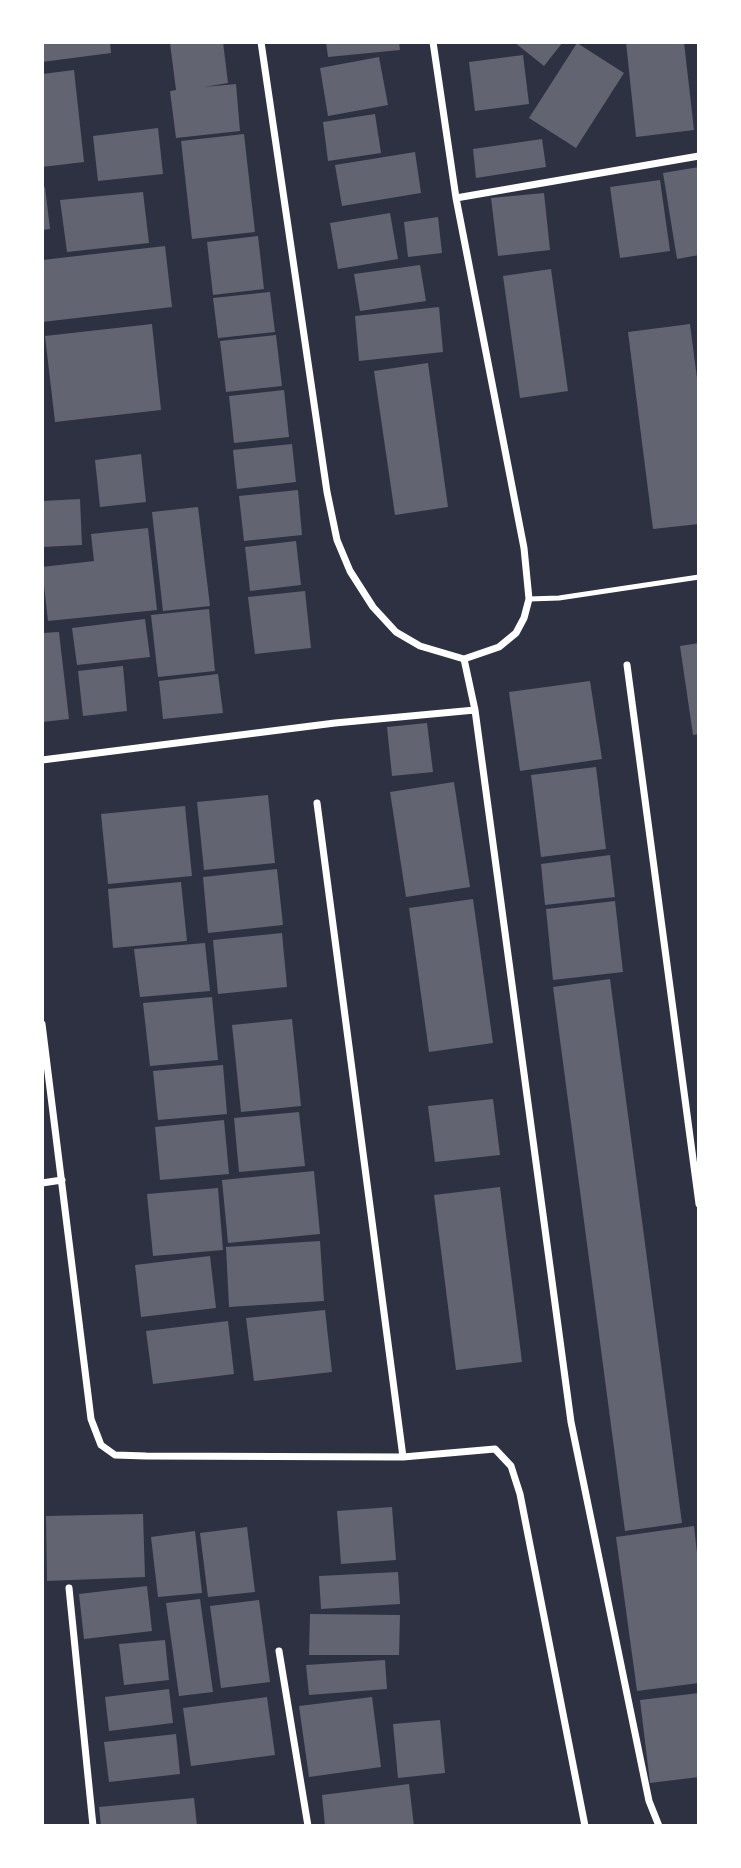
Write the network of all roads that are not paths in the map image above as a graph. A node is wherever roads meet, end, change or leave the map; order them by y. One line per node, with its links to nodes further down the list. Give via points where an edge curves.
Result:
1 (261, 42): 7 (street, via 337,540 373,607 396,632 420,646)
2 (433, 42): 4 (street)
3 (699, 156): 4 (street)
4 (456, 198): 6 (street, via 524,548)
5 (699, 577): 6 (lane)
6 (529, 599): 7 (street, via 516,633 499,647)
7 (464, 659): 9 (street)
8 (627, 665): 15 (street)
9 (475, 709): 10 (street); 23 (street, via 570,1422 649,1801)
10 (42, 760)
11 (317, 803): 17 (street)
12 (42, 1024): 13 (street)
13 (62, 1180): 14 (street); 17 (street, via 91,1419 108,1451 146,1456)
14 (42, 1183)
15 (698, 1193): 16 (street)
16 (699, 1204)
17 (402, 1457): 22 (street, via 495,1449 510,1466 520,1494)
18 (69, 1588): 20 (street)
19 (279, 1651): 21 (street)
20 (93, 1826)
21 (308, 1826)
22 (585, 1826)
23 (659, 1826)

